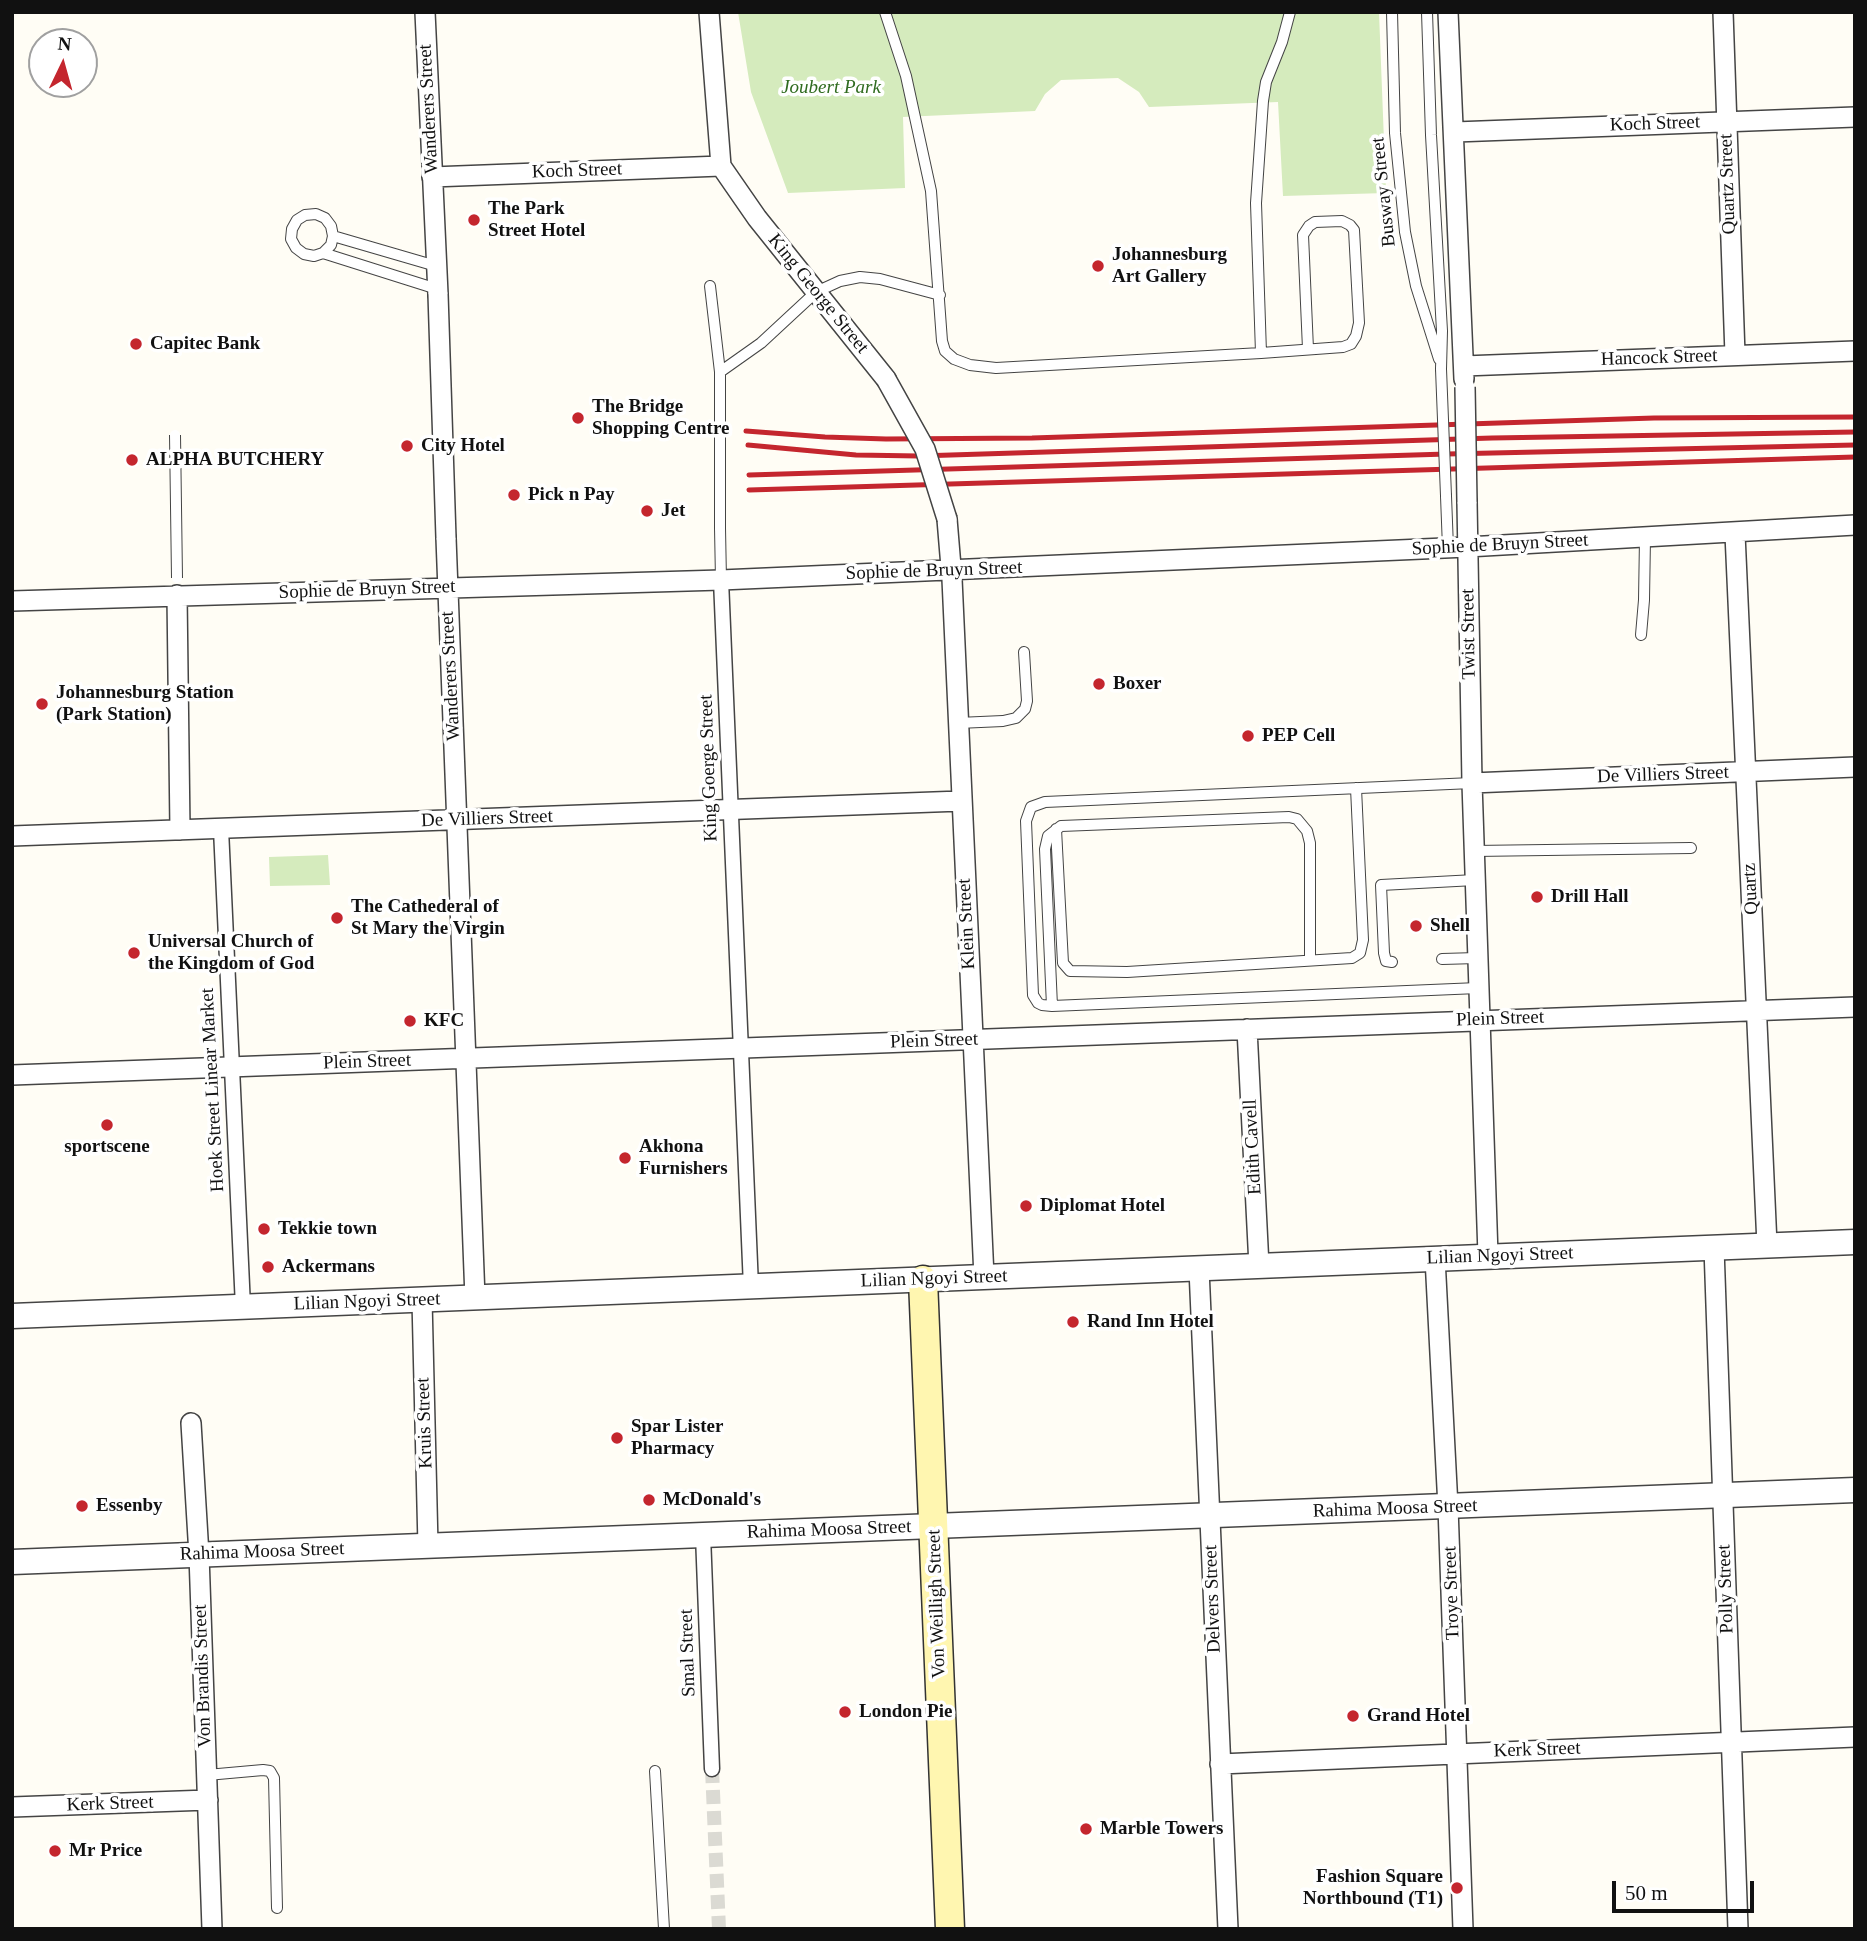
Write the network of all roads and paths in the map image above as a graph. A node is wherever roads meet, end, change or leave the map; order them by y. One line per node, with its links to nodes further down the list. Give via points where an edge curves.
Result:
1 (425, 12): 13 (street, Wanderers Street)
2 (709, 12): 12 (street)
3 (885, 12): 20 (lane, via 906,76 931,191)
4 (1290, 12): 23 (lane, via 1263,101 1256,203)
5 (1392, 12): 25 (lane, Busway Street, via 1395,133 1405,232)
6 (1427, 12): 25 (lane, Busway Street)
7 (1448, 12): 11 (street, Twist Street)
8 (1723, 12): 10 (street, Quartz Street)
9 (1855, 117): 10 (street, Koch Street)
10 (1726, 122): 11 (street, Koch Street); 24 (street, Quartz Street)
11 (1455, 132): 26 (street, Twist Street)
12 (721, 166): 13 (street, Koch Street); 19 (street, King George Street)
13 (432, 177): 16 (street, Wanderers Street)
14 (333, 236): 15 (lane); 15 (lane, via 325,218 316,214 297,220 291,239 296,248 314,256); 16 (lane)
15 (323, 253): 18 (lane)
16 (436, 266): 18 (street, Wanderers Street)
17 (710, 286): 27 (lane, King Goerge Street)
18 (438, 292): 36 (street, Wanderers Street, bridge)
19 (816, 292): 20 (lane, via 860,277); 27 (lane); 33 (street, King George Street, bridge, via 886,379 925,449 947,519)
20 (940, 295): 23 (lane, via 945,351 970,365 996,368)
21 (1308, 349): 21 (lane, via 1343,347 1356,336 1354,230 1342,221 1315,222 1303,235); 23 (lane)
22 (1855, 351): 24 (street, Hancock Street)
23 (1261, 353)
24 (1735, 355): 26 (street, Hancock Street)
25 (1441, 366): 32 (lane, Busway Street, bridge, via 1446,496)
26 (1464, 366): 32 (street, Twist Street, bridge, via 1467,502)
27 (720, 375): 34 (lane, King Goerge Street, bridge)
28 (175, 435): 35 (lane, bridge)
29 (1855, 525): 30 (street, Sophie de Bruyn Street)
30 (1735, 534): 31 (street, Sophie de Bruyn Street); 42 (street, Quartz)
31 (1645, 538): 32 (street, Sophie de Bruyn Street); 38 (lane)
32 (1457, 547): 33 (street, Sophie de Bruyn Street); 43 (street, Twist Street)
33 (950, 570): 34 (street, Sophie de Bruyn Street); 40 (street, Klein Street)
34 (721, 580): 36 (street, Sophie de Bruyn Street); 46 (street, King Goerge Street)
35 (177, 587): 36 (street, Sophie de Bruyn Street); 37 (street, Sophie de Bruyn Street); 50 (street)
36 (447, 588): 47 (street, Wanderers Street)
37 (12, 601)
38 (1641, 635)
39 (1024, 652): 40 (lane, via 1025,709 1016,718 1003,721)
40 (958, 723): 45 (street, Klein Street)
41 (1855, 768): 42 (street, De Villiers Street)
42 (1746, 772): 43 (street, De Villiers Street); 62 (street, Quartz)
43 (1472, 783): 44 (lane); 53 (street, Twist Street)
44 (1356, 788): 56 (lane, via 1363,946 1352,958); 60 (lane, via 1045,802 1031,807 1026,821 1033,995 1038,1003)
45 (961, 802): 46 (street, De Villiers Street); 65 (street, Klein Street)
46 (731, 810): 47 (street, De Villiers Street); 66 (street, King Goerge Street)
47 (458, 820): 48 (street, De Villiers Street); 67 (street, Wanderers Street)
48 (221, 829): 50 (street, De Villiers Street); 68 (street, Hoek Street Linear Market)
49 (1056, 829): 56 (lane, via 1063,963 1070,971); 56 (lane, via 1297,819 1310,843); 60 (lane, via 1048,836 1045,849)
50 (180, 830): 51 (street, De Villiers Street)
51 (12, 836)
52 (1692, 848): 53 (lane)
53 (1474, 851): 54 (street, Twist Street)
54 (1475, 880): 55 (street, Twist Street); 58 (lane, via 1381,885 1384,953 1386,961)
55 (1477, 958): 57 (lane); 59 (street, Twist Street)
56 (1310, 959)
57 (1442, 959)
58 (1392, 962)
59 (1478, 988): 60 (lane); 63 (street, Twist Street)
60 (1052, 1006)
61 (1855, 1007): 62 (street, Plein Street)
62 (1757, 1010): 63 (street, Plein Street); 71 (street, Quartz)
63 (1480, 1019): 64 (street, Plein Street); 73 (street, Twist Street)
64 (1247, 1029): 65 (street, Plein Street); 75 (street, Edith Cavell)
65 (972, 1040): 66 (street, Plein Street); 77 (street, Klein Street)
66 (740, 1048): 67 (street, Plein Street); 79 (street, King Goerge Street)
67 (465, 1058): 68 (street, Plein Street); 80 (street, Wanderers Street)
68 (231, 1067): 69 (street, Plein Street); 82 (street, Hoek Street Linear Market)
69 (12, 1075)
70 (1855, 1242): 71 (street, Lilian Ngoyi Street)
71 (1767, 1245): 72 (street, Lilian Ngoyi Street)
72 (1714, 1248): 73 (street, Lilian Ngoyi Street); 86 (street, Polly Street)
73 (1488, 1255): 74 (street, Lilian Ngoyi Street)
74 (1435, 1258): 75 (street, Lilian Ngoyi Street); 87 (street, Troye Street)
75 (1259, 1266): 76 (street, Lilian Ngoyi Street)
76 (1199, 1269): 77 (street, Lilian Ngoyi Street); 88 (street, Delvers Street)
77 (984, 1277): 78 (street, Lilian Ngoyi Street)
78 (923, 1280): 79 (street, Lilian Ngoyi Street); 89 (main road, Von Weilligh Street)
79 (751, 1287): 80 (street, Lilian Ngoyi Street)
80 (475, 1298): 81 (street, Lilian Ngoyi Street)
81 (422, 1300): 82 (street, Lilian Ngoyi Street); 91 (street, Kruis Street)
82 (243, 1307): 83 (street, Lilian Ngoyi Street)
83 (12, 1316)
84 (191, 1423): 92 (street, Von Brandis Street)
85 (1855, 1490): 86 (street, Rahima Moosa Street)
86 (1724, 1496): 87 (street, Rahima Moosa Street); 95 (street, Polly Street)
87 (1448, 1507): 88 (street, Rahima Moosa Street); 96 (street, Troye Street)
88 (1210, 1516): 89 (street, Rahima Moosa Street); 97 (street, Delvers Street)
89 (934, 1526): 90 (street, Rahima Moosa Street); 106 (main road, Von Weilligh Street)
90 (703, 1535): 91 (street, Rahima Moosa Street); 98 (street, Smal Street)
91 (428, 1546): 92 (street, Rahima Moosa Street)
92 (199, 1555): 93 (street, Rahima Moosa Street); 100 (street, Von Brandis Street)
93 (12, 1562)
94 (1855, 1737): 95 (street, Kerk Street)
95 (1731, 1742): 96 (street, Kerk Street); 109 (street, Polly Street)
96 (1457, 1753): 97 (street, Kerk Street); 108 (street, Troye Street)
97 (1220, 1764): 107 (street, Delvers Street)
98 (712, 1769)
99 (655, 1771): 105 (lane)
100 (207, 1775): 101 (street, Von Brandis Street); 103 (lane, via 263,1770 274,1778)
101 (208, 1800): 102 (street, Kerk Street); 104 (street, Von Brandis Street)
102 (12, 1807)
103 (278, 1908)
104 (212, 1929)
105 (664, 1929)
106 (950, 1929)
107 (1228, 1929)
108 (1464, 1929)
109 (1738, 1929)

